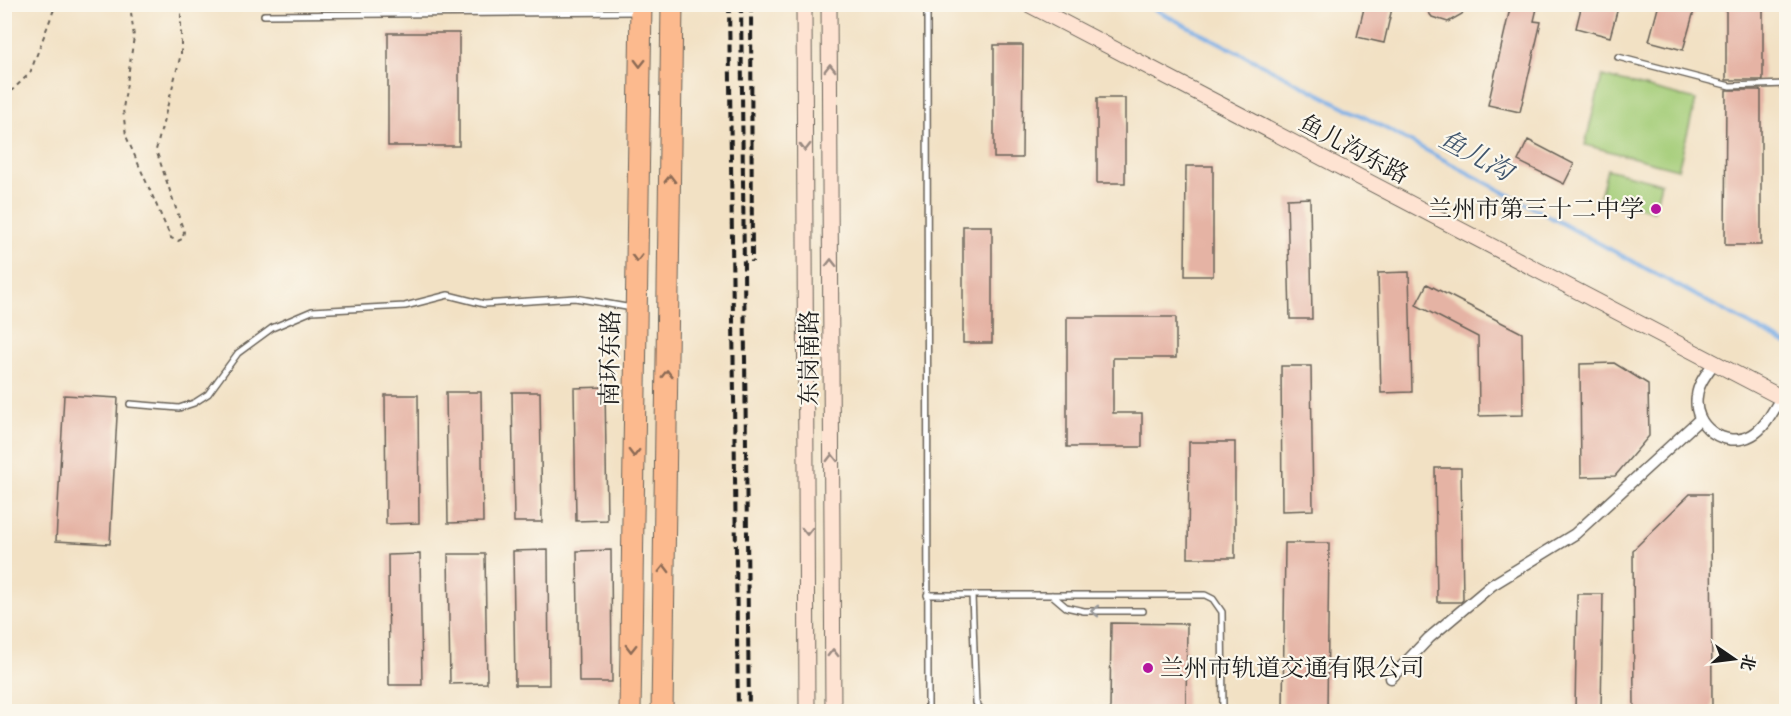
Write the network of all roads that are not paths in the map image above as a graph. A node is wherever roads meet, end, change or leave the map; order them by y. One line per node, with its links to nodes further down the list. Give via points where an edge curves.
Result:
1 (672, 4): 21 (highway, one-way to 1)
2 (804, 4): 22 (street, 东岗南路, one-way to 22)
3 (829, 4): 23 (street, 东岗南路, one-way to 3)
4 (927, 4): 17 (lane)
5 (1028, 4): 11 (street, 鱼儿沟东路)
6 (641, 8): 7 (lane); 10 (highway, 南环东路, one-way to 10)
7 (264, 15)
8 (1618, 57): 9 (lane, via 1730,86)
9 (1786, 84)
10 (636, 309): 13 (lane, via 575,298 484,304 448,295 405,306 312,311 272,328 238,353 208,394 194,403 179,408); 20 (highway, 南环东路, one-way to 20)
11 (1714, 363): 12 (street, 鱼儿沟东路); 14 (street, via 1697,394)
12 (1784, 399): 14 (street, via 1762,427 1741,439 1717,436)
13 (130, 404)
14 (1700, 419): 19 (street, via 1575,534 1492,585 1429,638)
15 (972, 595): 16 (lane); 17 (lane); 25 (lane, via 976,703)
16 (1052, 595): 18 (lane, one-way to 16, via 1084,611 1066,607); 26 (lane, via 1197,594 1213,599 1223,621)
17 (927, 596): 24 (lane)
18 (1143, 610)
19 (1392, 678)
20 (630, 704): 21 (highway)
21 (662, 704)
22 (807, 711)
23 (833, 711)
24 (928, 711)
25 (983, 711)
26 (1223, 711)

